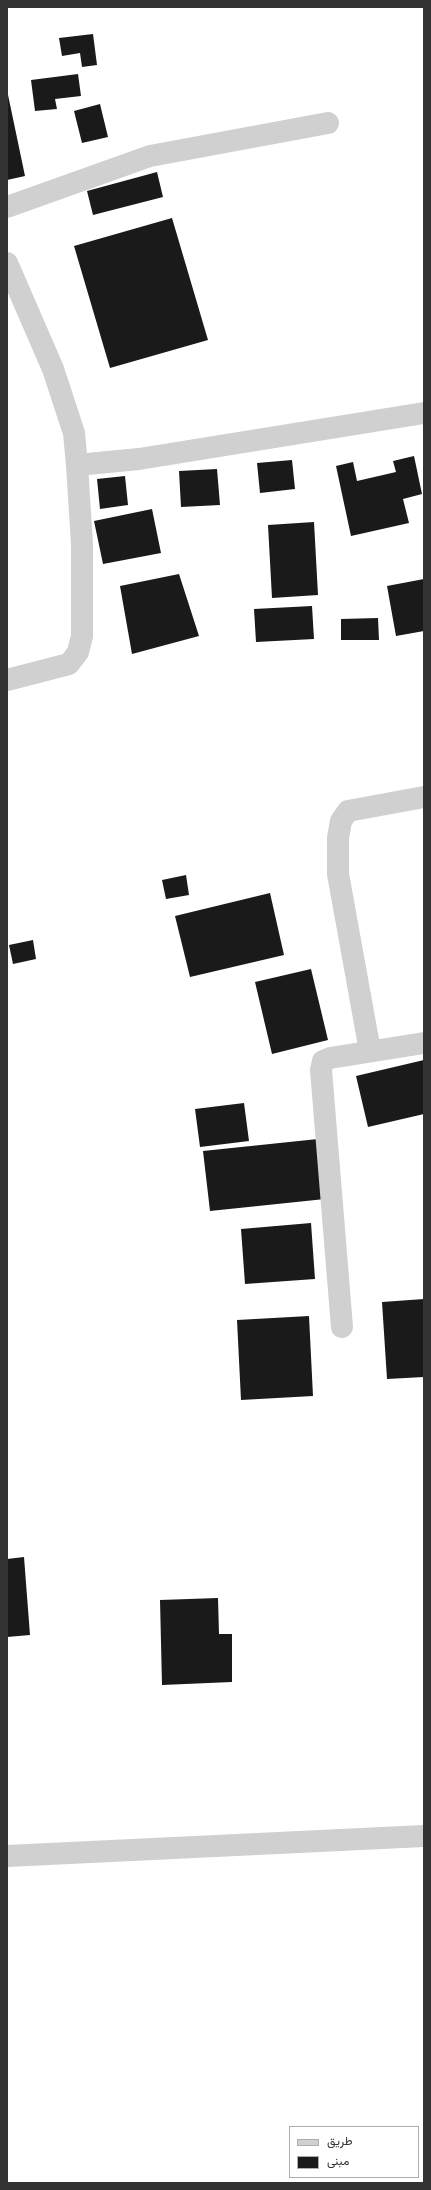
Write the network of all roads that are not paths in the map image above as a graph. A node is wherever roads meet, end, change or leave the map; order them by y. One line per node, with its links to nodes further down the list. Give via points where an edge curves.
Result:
1 (328, 123): 2 (street, via 150,156)
2 (7, 207)
3 (7, 263): 5 (street, via 53,369 74,433)
4 (424, 413): 5 (street, via 139,459)
5 (77, 465): 6 (street, via 82,544 82,636 78,652 69,664)
6 (7, 680)
7 (424, 797): 9 (street, via 348,810 341,821 338,838 338,874)
8 (424, 1043): 9 (street)
9 (370, 1051): 10 (street, via 330,1058 323,1061 321,1070)
10 (342, 1327)
11 (424, 1836): 12 (street)
12 (7, 1856)

